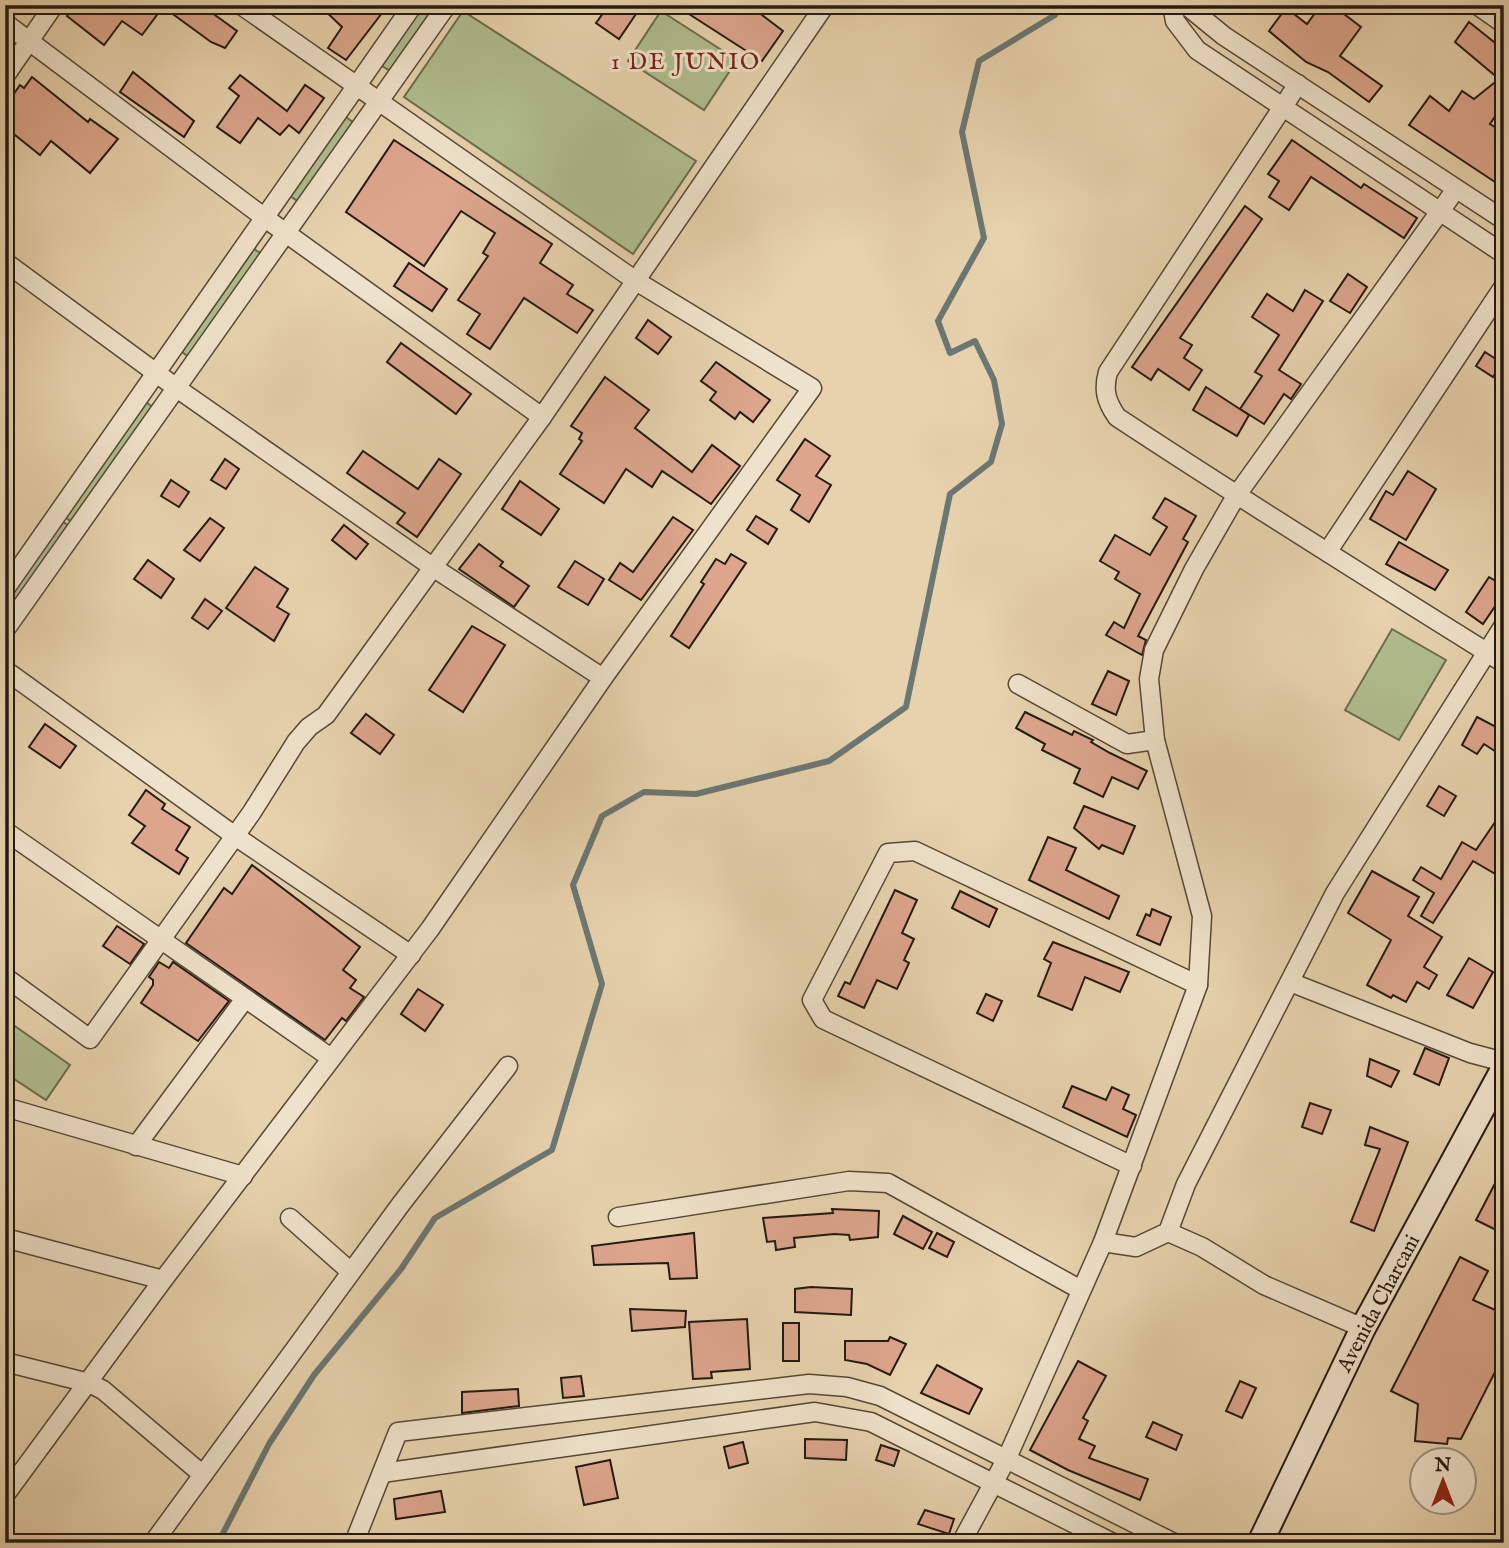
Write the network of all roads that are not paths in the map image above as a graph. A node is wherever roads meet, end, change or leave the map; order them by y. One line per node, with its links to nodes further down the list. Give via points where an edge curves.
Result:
1 (54, 5): 11 (street)
2 (242, 5): 14 (street)
3 (414, 5): 14 (street)
4 (447, 5): 15 (street)
5 (1172, 5): 16 (street, via 1175,21 1196,50)
6 (1186, 5): 13 (street)
7 (1478, 5): 10 (street)
8 (817, 8): 24 (street)
9 (5, 23): 11 (street)
10 (1504, 24)
11 (29, 41): 12 (street); 19 (street)
12 (5, 76)
13 (1298, 84): 16 (street); 17 (street)
14 (357, 87): 15 (street); 19 (street)
15 (378, 103): 21 (street); 24 (street)
16 (1284, 106): 18 (street); 29 (street, via 1108,372 1104,386 1107,403 1117,417)
17 (1456, 189): 18 (street); 20 (street)
18 (1438, 213): 22 (street); 29 (street)
19 (265, 218): 21 (street); 26 (street)
20 (1504, 220)
21 (288, 233): 27 (street); 28 (street)
22 (1504, 254)
23 (5, 262): 26 (street)
24 (636, 281): 28 (street); 38 (street, via 812,388)
25 (1504, 286): 30 (street)
26 (158, 372): 27 (street); 32 (street)
27 (178, 389): 31 (street); 34 (street)
28 (542, 417): 31 (street)
29 (1236, 496): 30 (street); 40 (street, via 1154,650 1149,679)
30 (1328, 551): 35 (street)
31 (431, 566): 38 (street); 42 (street, via 326,715 296,742)
32 (5, 589)
33 (1504, 625): 35 (street)
34 (5, 630)
35 (1485, 652): 36 (street); 46 (street, via 1335,893)
36 (1504, 663)
37 (5, 670): 42 (street)
38 (603, 678): 44 (street)
39 (1018, 684): 40 (street, via 1127,744)
40 (1155, 740): 47 (street, via 1202,916)
41 (5, 831): 43 (street)
42 (235, 836): 43 (street); 44 (street)
43 (160, 940): 45 (street, via 90,1039); 48 (street)
44 (411, 955): 49 (street)
45 (5, 977)
46 (1290, 982): 50 (street); 58 (street, via 1186,1184)
47 (1198, 985): 54 (street); 54 (street, via 915,851 887,853 812,1000 822,1019)
48 (244, 1000): 49 (street); 53 (street)
49 (331, 1058): 55 (street)
50 (1504, 1065): 64 (main road, Avenida Charcani)
51 (508, 1066): 61 (street)
52 (5, 1107): 53 (street)
53 (136, 1146): 55 (street)
54 (1132, 1166): 60 (street)
55 (243, 1176): 62 (street)
56 (618, 1217): 63 (street, via 849,1181 888,1183)
57 (290, 1218): 61 (street)
58 (1168, 1232): 60 (street, via 1136,1247); 64 (street, via 1264,1285)
59 (5, 1238): 62 (street)
60 (1103, 1242): 63 (street)
61 (351, 1272): 69 (street)
62 (163, 1280): 66 (street)
63 (1081, 1290): 67 (street)
64 (1363, 1328): 77 (main road, Avenida Charcani)
65 (5, 1362): 66 (street)
66 (89, 1383): 69 (street); 71 (street)
67 (1007, 1458): 68 (street, via 880,1396 848,1387 809,1384 398,1432); 70 (street); 76 (street)
68 (382, 1473): 70 (street, via 815,1412 871,1422); 73 (street)
69 (203, 1475): 72 (street)
70 (992, 1484): 74 (street); 75 (street)
71 (6, 1493)
72 (153, 1543)
73 (354, 1543)
74 (961, 1543)
75 (1113, 1543)
76 (1174, 1543)
77 (1259, 1543)

